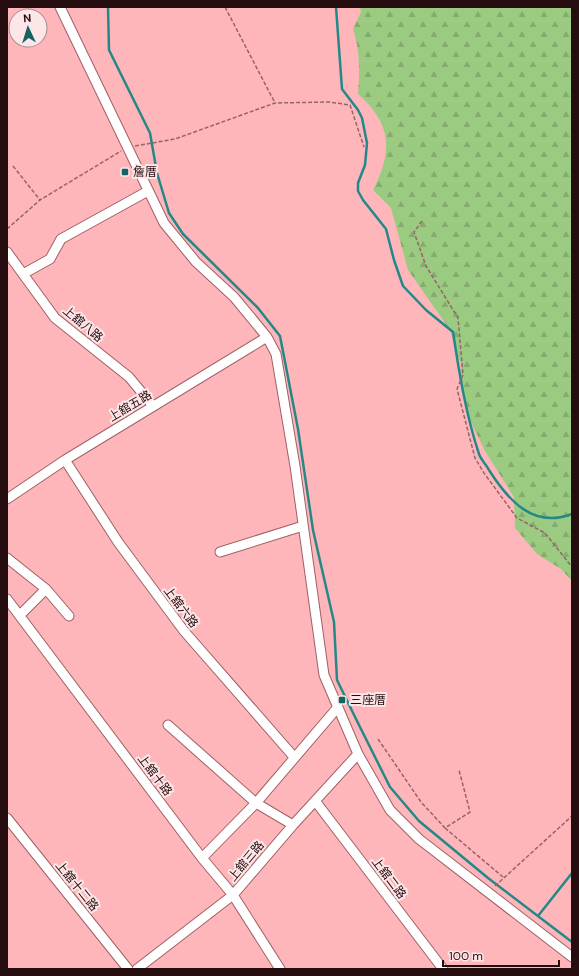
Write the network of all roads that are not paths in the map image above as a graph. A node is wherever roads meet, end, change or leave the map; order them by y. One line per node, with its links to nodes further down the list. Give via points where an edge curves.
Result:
1 (60, 7): 2 (street)
2 (148, 192): 4 (street, via 61,239 50,259); 5 (street, via 164,223 196,262 234,297)
3 (7, 252): 4 (street, 上舘八路)
4 (23, 274): 6 (street, 上舘八路, via 55,318 129,377)
5 (267, 337): 6 (street, 上舘五路); 9 (street, via 276,354)
6 (153, 406): 7 (street, 上舘五路)
7 (65, 460): 8 (street, 上舘五路); 19 (street, 上舘六路, via 118,542 184,631)
8 (7, 499)
9 (303, 526): 10 (street); 16 (street, via 324,675)
10 (220, 552)
11 (7, 558): 12 (street)
12 (46, 590): 14 (street); 15 (street)
13 (7, 599): 14 (street, 上舘十路)
14 (20, 616): 24 (street, 上舘十路)
15 (69, 616)
16 (338, 707): 18 (street); 19 (street)
17 (168, 725): 21 (street)
18 (358, 754): 20 (street, 上舘三路); 26 (street, via 390,810 419,839)
19 (294, 757): 21 (street)
20 (316, 802): 23 (street, 上舘三路); 32 (street, 上舘二路)
21 (256, 803): 23 (street); 24 (street)
22 (7, 818): 29 (street, 上舘十二路)
23 (293, 825): 25 (street, 上舘三路)
24 (202, 858): 25 (street, 上舘十路)
25 (233, 895): 30 (street, 上舘三路); 31 (street, 上舘十路)
26 (564, 951): 27 (street); 28 (street)
27 (572, 957)
28 (572, 965)
29 (128, 969)
30 (138, 969)
31 (280, 969)
32 (444, 969)

